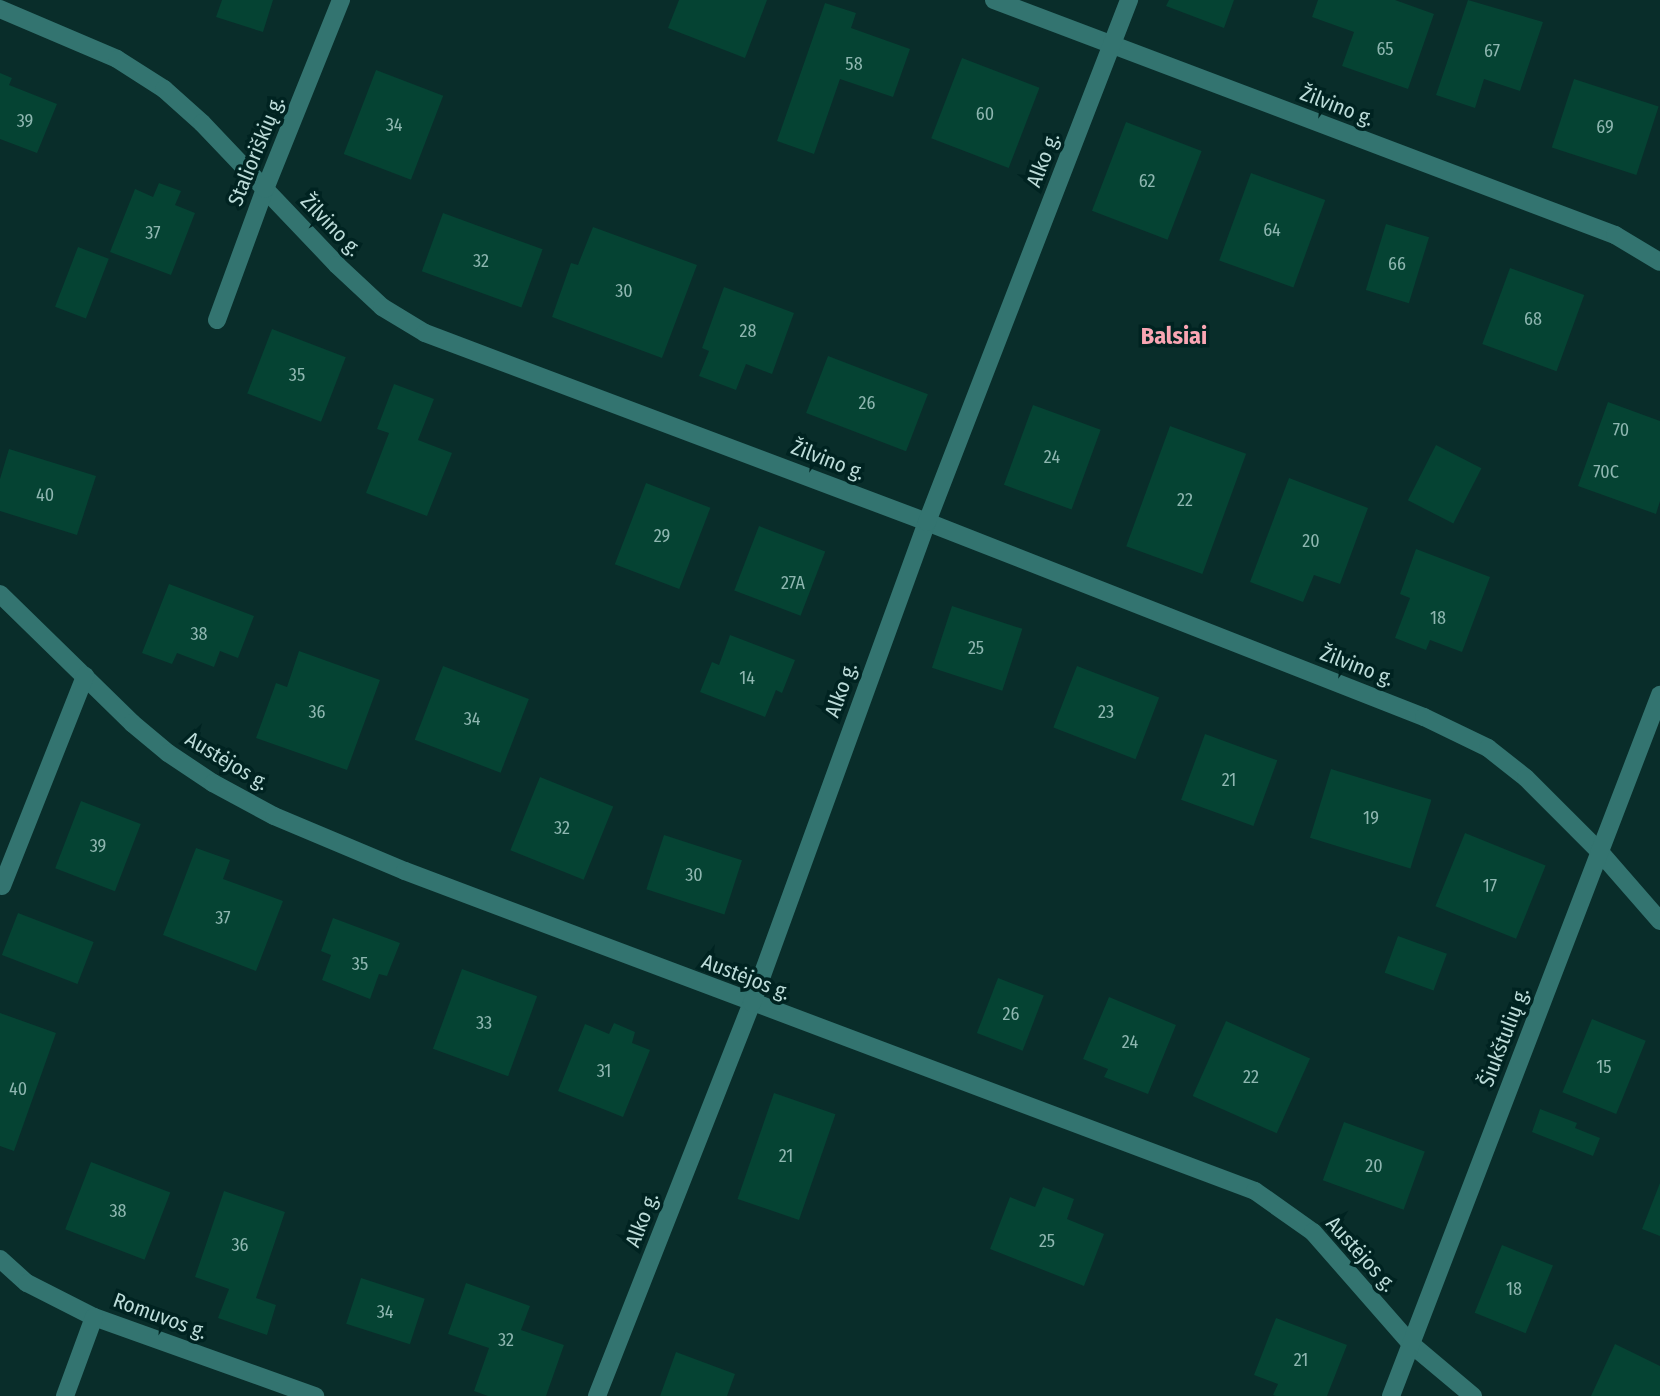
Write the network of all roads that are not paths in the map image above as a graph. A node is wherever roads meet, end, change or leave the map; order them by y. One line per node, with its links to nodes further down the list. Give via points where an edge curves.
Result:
1 (341, 0): 6 (street, Stalioriškių g.)
2 (994, 0): 5 (street, Žilvino g.)
3 (1129, 0): 5 (street, Alko g.)
4 (0, 9): 6 (street, Žilvino g., via 117,59 163,89)
5 (1112, 46): 7 (street, Žilvino g., via 1615,235); 9 (street, Alko g.)
6 (265, 189): 8 (street, Stalioriškių g.); 9 (street, Žilvino g., via 382,307 425,333)
7 (1660, 262)
8 (217, 320)
9 (927, 522): 13 (street, Žilvino g., via 1424,717 1488,748 1526,778); 16 (street, Alko g.)
10 (0, 594): 11 (street, Austėjos g.)
11 (85, 676): 14 (street); 16 (street, Austėjos g., via 168,752 274,816 405,872)
12 (1660, 695): 13 (street, Šiukštulių g.)
13 (1599, 851): 15 (street, Žilvino g.); 19 (street, Šiukštulių g.)
14 (2, 886)
15 (1660, 921)
16 (752, 1003): 19 (street, Austėjos g., via 1255,1191 1313,1232); 22 (street, Alko g.)
17 (0, 1259): 18 (street, Romuvos g., via 27,1283)
18 (94, 1317): 20 (street); 21 (street, Romuvos g.)
19 (1411, 1344): 23 (street, Šiukštulių g.); 24 (street, Austėjos g.)
20 (65, 1396)
21 (315, 1396)
22 (597, 1396)
23 (1391, 1396)
24 (1473, 1396)

